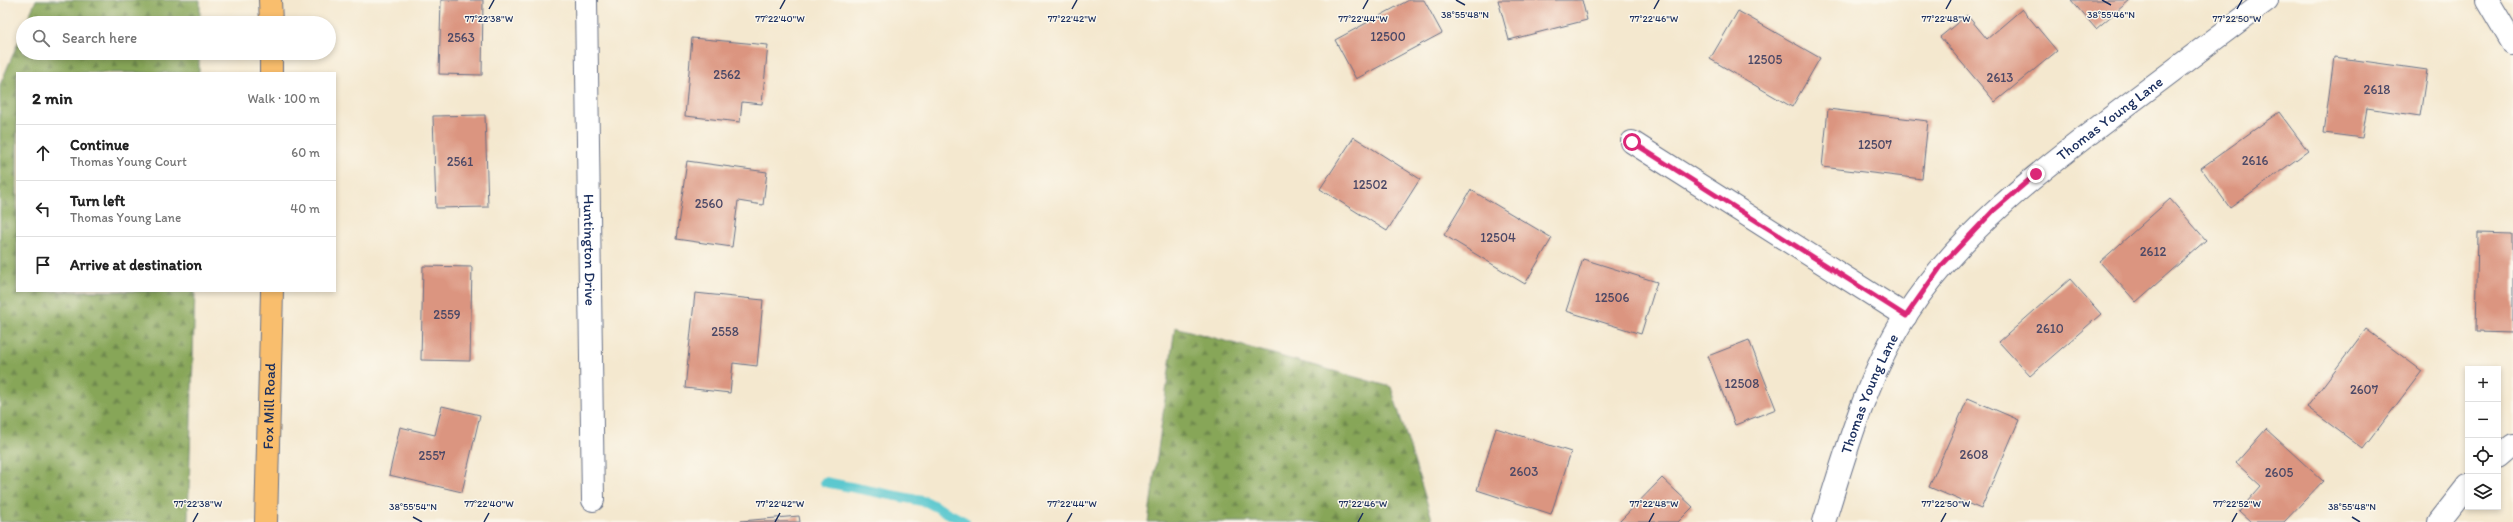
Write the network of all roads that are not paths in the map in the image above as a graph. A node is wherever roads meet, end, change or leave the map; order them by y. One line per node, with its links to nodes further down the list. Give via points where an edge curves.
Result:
1 (270, 0): 5 (main road)
2 (586, 0): 15 (street, Huntington Drive)
3 (2267, 0): 11 (street, Thomas Young Lane, via 2036,174 2000,205 1942,265)
4 (2487, 0): 6 (street)
5 (270, 16)
6 (2513, 44)
7 (271, 60): 8 (main road)
8 (271, 72)
9 (1632, 142): 11 (street)
10 (272, 292): 16 (main road, Fox Mill Road)
11 (1906, 316): 17 (street, Thomas Young Lane, via 1883,357 1856,418)
12 (2513, 445): 13 (street)
13 (2501, 455)
14 (2465, 489): 18 (street)
15 (593, 500)
16 (266, 522)
17 (1824, 522)
18 (2439, 522)

